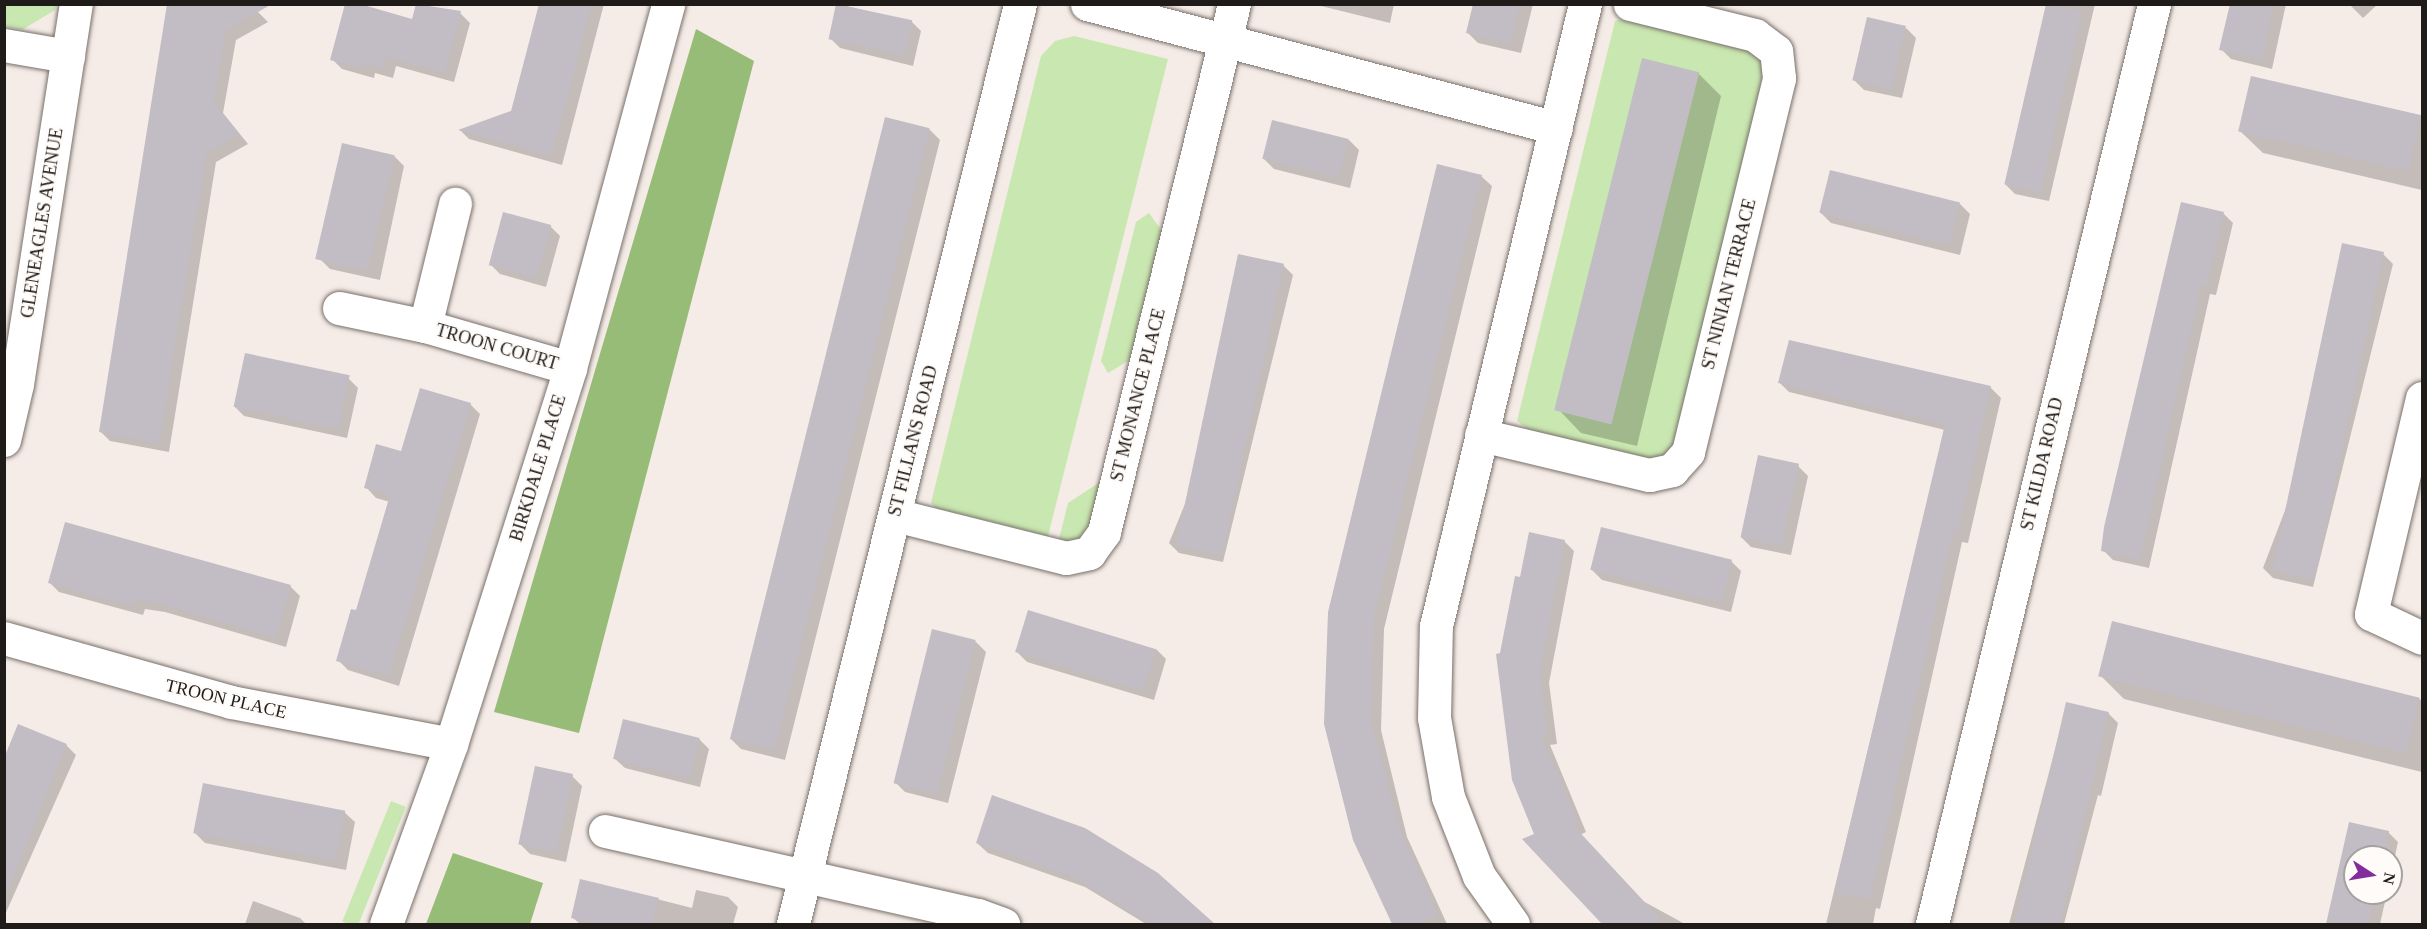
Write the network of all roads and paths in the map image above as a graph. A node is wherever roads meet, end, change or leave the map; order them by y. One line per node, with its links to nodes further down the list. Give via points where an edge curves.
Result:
1 (76, 4): 11 (street, GLENEAGLES AVENUE)
2 (668, 4): 16 (street, BIRKDALE PLACE)
3 (1020, 4): 20 (street, ST FILLANS ROAD)
4 (1087, 4): 9 (street)
5 (1233, 4): 9 (street, ST MONANCE PLACE)
6 (1585, 4): 12 (street)
7 (1630, 4): 18 (street, ST NINIAN TERRACE, via 1755,35 1776,51 1779,78 1688,452 1672,470 1649,475)
8 (2154, 4): 30 (street, ST KILDA ROAD)
9 (1225, 40): 12 (street); 20 (street, ST MONANCE PLACE, via 1104,532 1089,552 1066,558)
10 (4, 45): 11 (street)
11 (68, 56): 19 (street, GLENEAGLES AVENUE)
12 (1556, 128): 18 (street)
13 (455, 204): 15 (street, TROON COURT)
14 (339, 308): 15 (street, TROON COURT)
15 (425, 326): 16 (street, TROON COURT)
16 (570, 368): 23 (street, BIRKDALE PLACE)
17 (2422, 398): 22 (street, via 2370,614)
18 (1481, 435): 29 (street, via 1436,626 1434,718 1448,797 1479,876)
19 (4, 440)
20 (895, 515): 25 (street, ST FILLANS ROAD)
21 (4, 638): 23 (street, TROON PLACE, via 231,702)
22 (2422, 638)
23 (452, 744): 26 (street, BIRKDALE PLACE)
24 (605, 831): 25 (street)
25 (805, 877): 27 (street, ST FILLANS ROAD); 28 (street)
26 (386, 924)
27 (793, 924)
28 (1003, 924)
29 (1513, 924)
30 (1932, 924)

